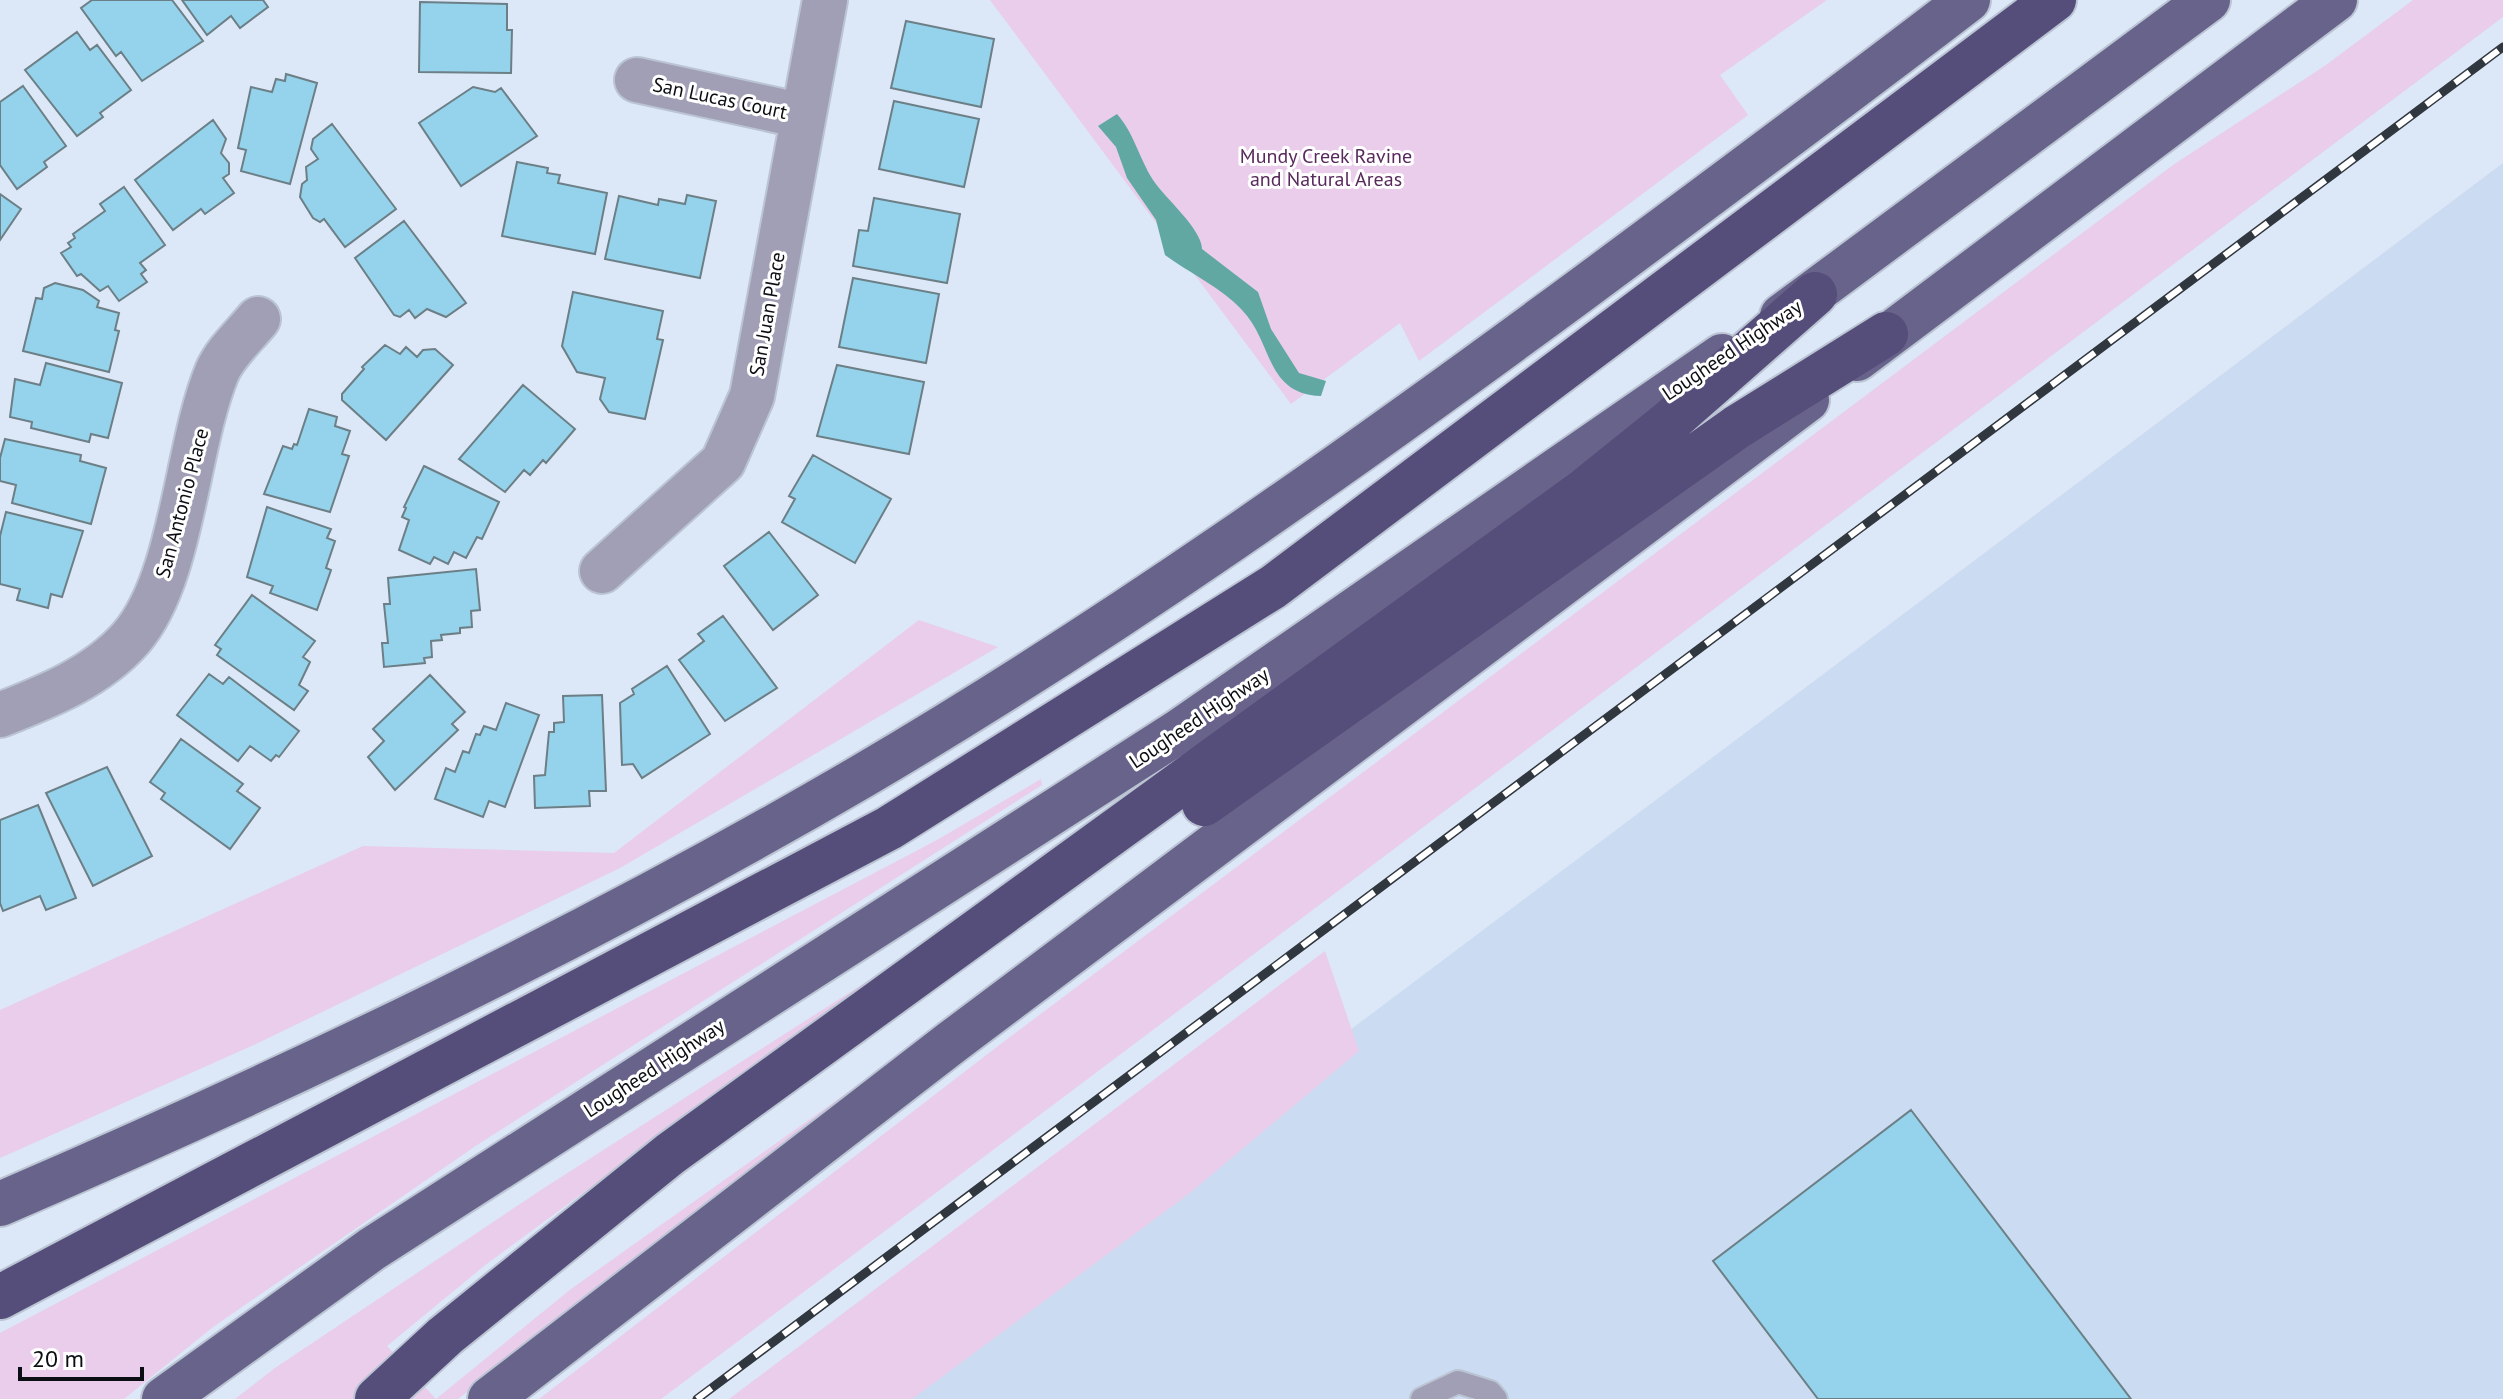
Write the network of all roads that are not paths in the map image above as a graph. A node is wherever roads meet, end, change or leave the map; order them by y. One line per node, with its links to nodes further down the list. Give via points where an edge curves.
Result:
1 (825, 0): 7 (street, San Juan Place)
2 (1968, 0): 13 (main road, via 1330,473 1135,605 867,773 689,874 454,996 236,1102)
3 (2054, 0): 14 (highway, via 1285,578 1207,628 889,828)
4 (2208, 0): 8 (main road, Lougheed Highway)
5 (2335, 0): 10 (main road)
6 (637, 80): 7 (street, San Lucas Court)
7 (803, 116): 11 (street, San Juan Place, via 752,396 723,462)
8 (1815, 294): 15 (highway, via 1585,490 708,1126); 16 (main road, Lougheed Highway, via 1203,716 385,1240)
9 (258, 319): 12 (street, San Antonio Place, via 218,370 162,582 131,638 73,682)
10 (1886, 334): 15 (highway, via 1714,443); 18 (main road, via 1753,444 952,1042)
11 (602, 571)
12 (0, 715)
13 (0, 1204)
14 (0, 1297)
15 (430, 1349): 17 (highway)
16 (164, 1399)
17 (377, 1399)
18 (490, 1399)
19 (1422, 1399): 20 (lane, via 1458,1382)
20 (1496, 1399)

